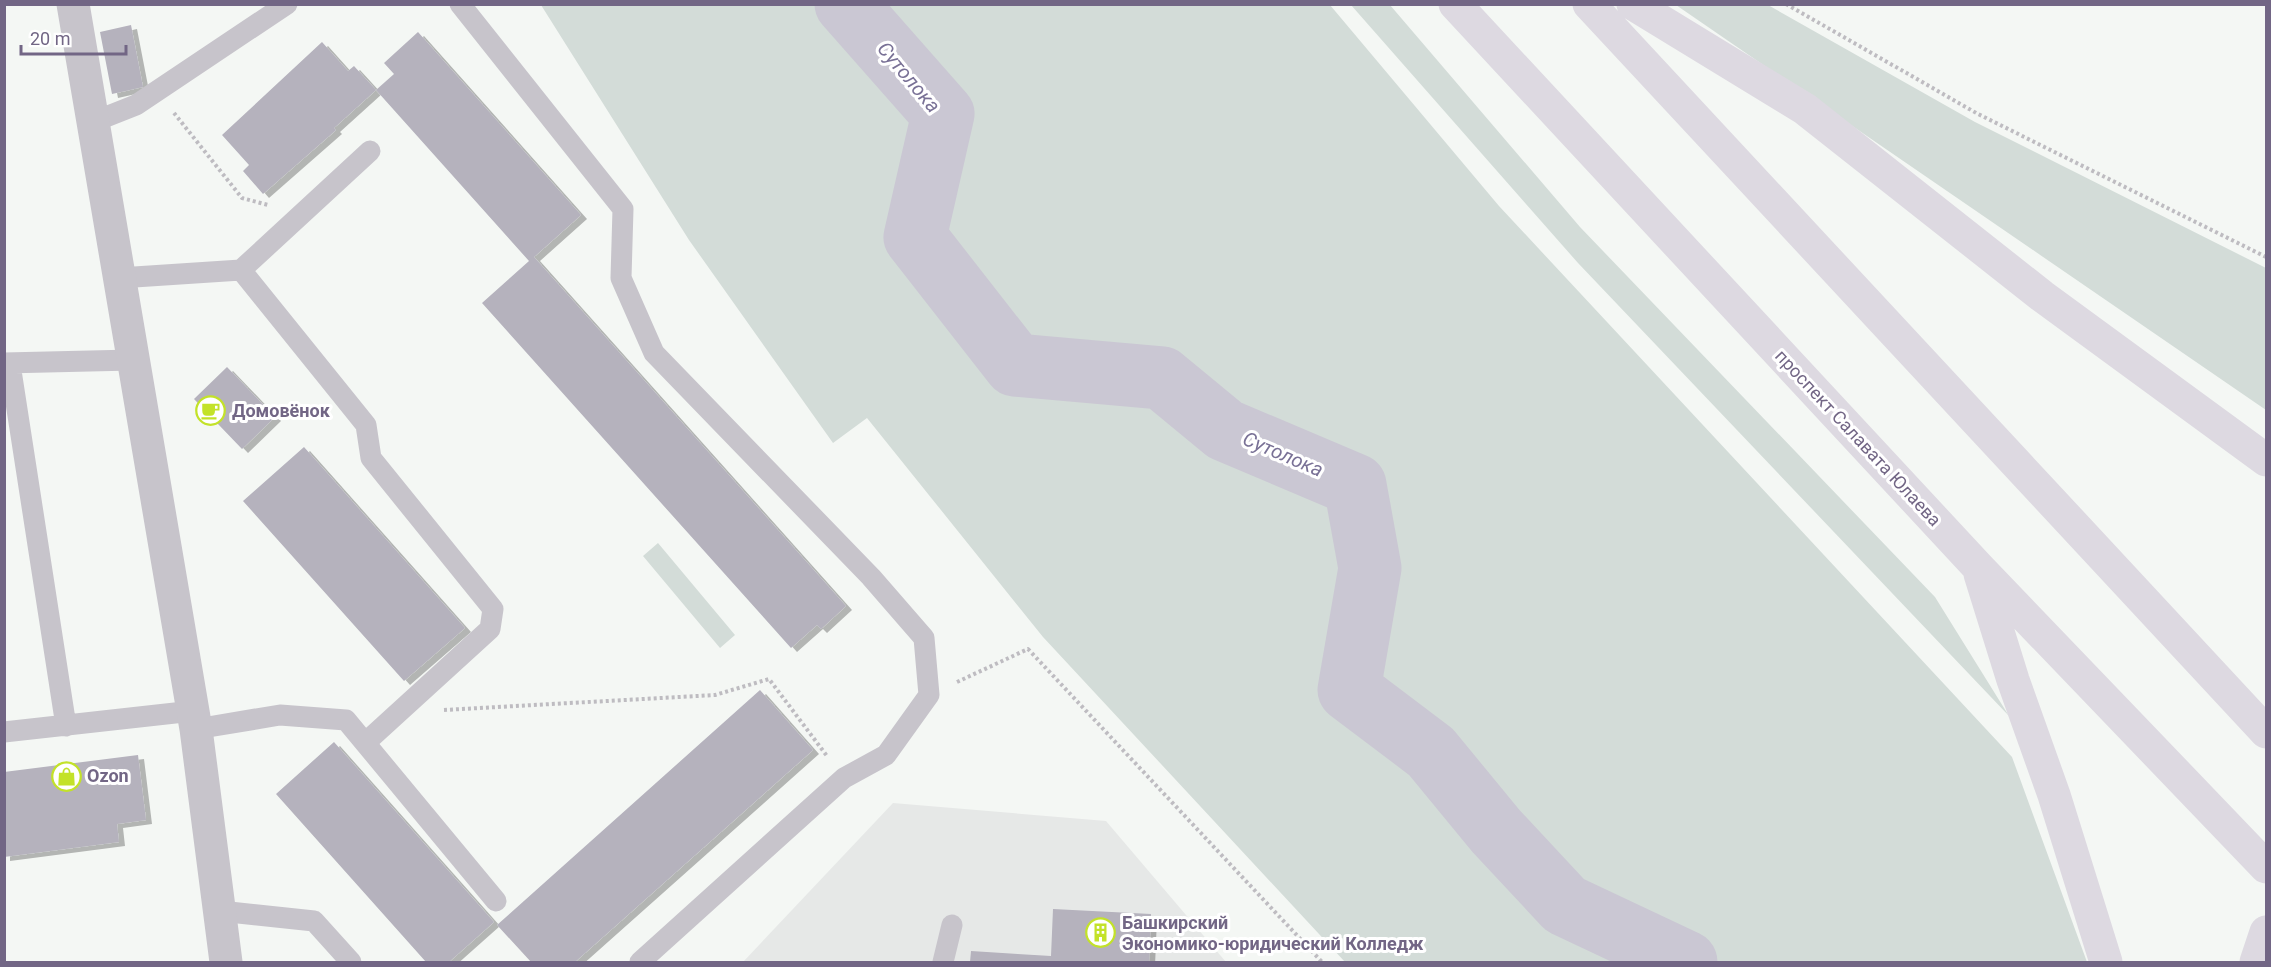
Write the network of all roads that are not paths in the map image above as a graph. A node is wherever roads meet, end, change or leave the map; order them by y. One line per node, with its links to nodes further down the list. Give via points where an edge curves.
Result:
1 (73, 4): 7 (street)
2 (287, 4): 7 (lane, via 136,105)
3 (460, 4): 27 (lane, via 623,209 621,278 654,353 871,577 924,638 929,695 886,755 844,778)
4 (1455, 4): 14 (main road, проспект Салавата Юлаева)
5 (1589, 4): 18 (main road)
6 (1633, 4): 13 (main road, via 1805,109 2042,296)
7 (93, 122): 10 (street)
8 (370, 151): 9 (lane)
9 (241, 270): 10 (lane); 19 (lane, via 366,425 371,458 493,609 490,629)
10 (119, 278): 11 (street)
11 (133, 360): 12 (lane); 15 (street)
12 (7, 363): 16 (lane)
13 (2266, 460)
14 (1978, 567): 20 (main road, проспект Салавата Юлаева); 29 (main road)
15 (195, 720): 16 (lane); 19 (lane, via 280,715 346,720); 22 (street)
16 (66, 726): 17 (lane)
17 (4, 732)
18 (2266, 732)
19 (365, 742): 21 (lane)
20 (2266, 867)
21 (496, 901)
22 (220, 911): 25 (street); 26 (lane, via 314,921)
23 (952, 925): 28 (lane)
24 (2266, 932): 30 (main road)
25 (226, 963)
26 (351, 963)
27 (639, 963)
28 (943, 963)
29 (2106, 963)
30 (2256, 963)

